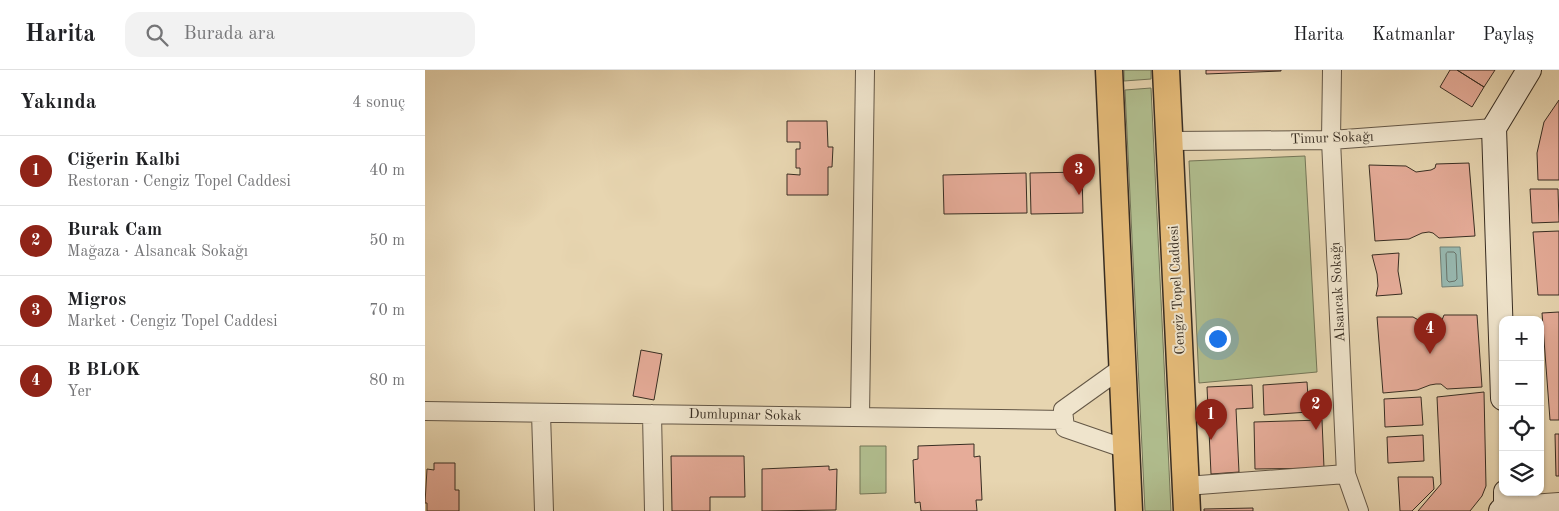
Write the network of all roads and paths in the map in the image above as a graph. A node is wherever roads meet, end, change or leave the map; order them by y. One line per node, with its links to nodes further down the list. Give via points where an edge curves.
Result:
1 (865, 70): 14 (street)
2 (1109, 70): 10 (main road)
3 (1166, 70): 8 (main road, Cengiz Topel Caddesi)
4 (1331, 70): 7 (street, Alsancak Sokağı)
5 (1529, 70): 6 (street)
6 (1494, 128): 7 (street, Timur Sokağı); 9 (street)
7 (1331, 140): 8 (street, Timur Sokağı); 17 (street, Alsancak Sokağı)
8 (1170, 141): 18 (main road, Cengiz Topel Caddesi)
9 (1502, 361)
10 (1123, 367): 15 (street, via 1063,410); 16 (main road)
11 (425, 411): 12 (street, Dumlupınar Sokak)
12 (541, 413): 13 (street, Dumlupınar Sokak); 21 (street)
13 (651, 414): 14 (street, Dumlupınar Sokak); 22 (street)
14 (860, 417): 15 (street, Dumlupınar Sokak)
15 (1064, 420): 16 (street, via 1065,428)
16 (1126, 449): 23 (main road)
17 (1346, 474): 18 (street); 24 (street, Alsancak Sokağı)
18 (1186, 498)
19 (1559, 502): 20 (street)
20 (1505, 503)
21 (544, 511)
22 (654, 511)
23 (1129, 511)
24 (1359, 511)

